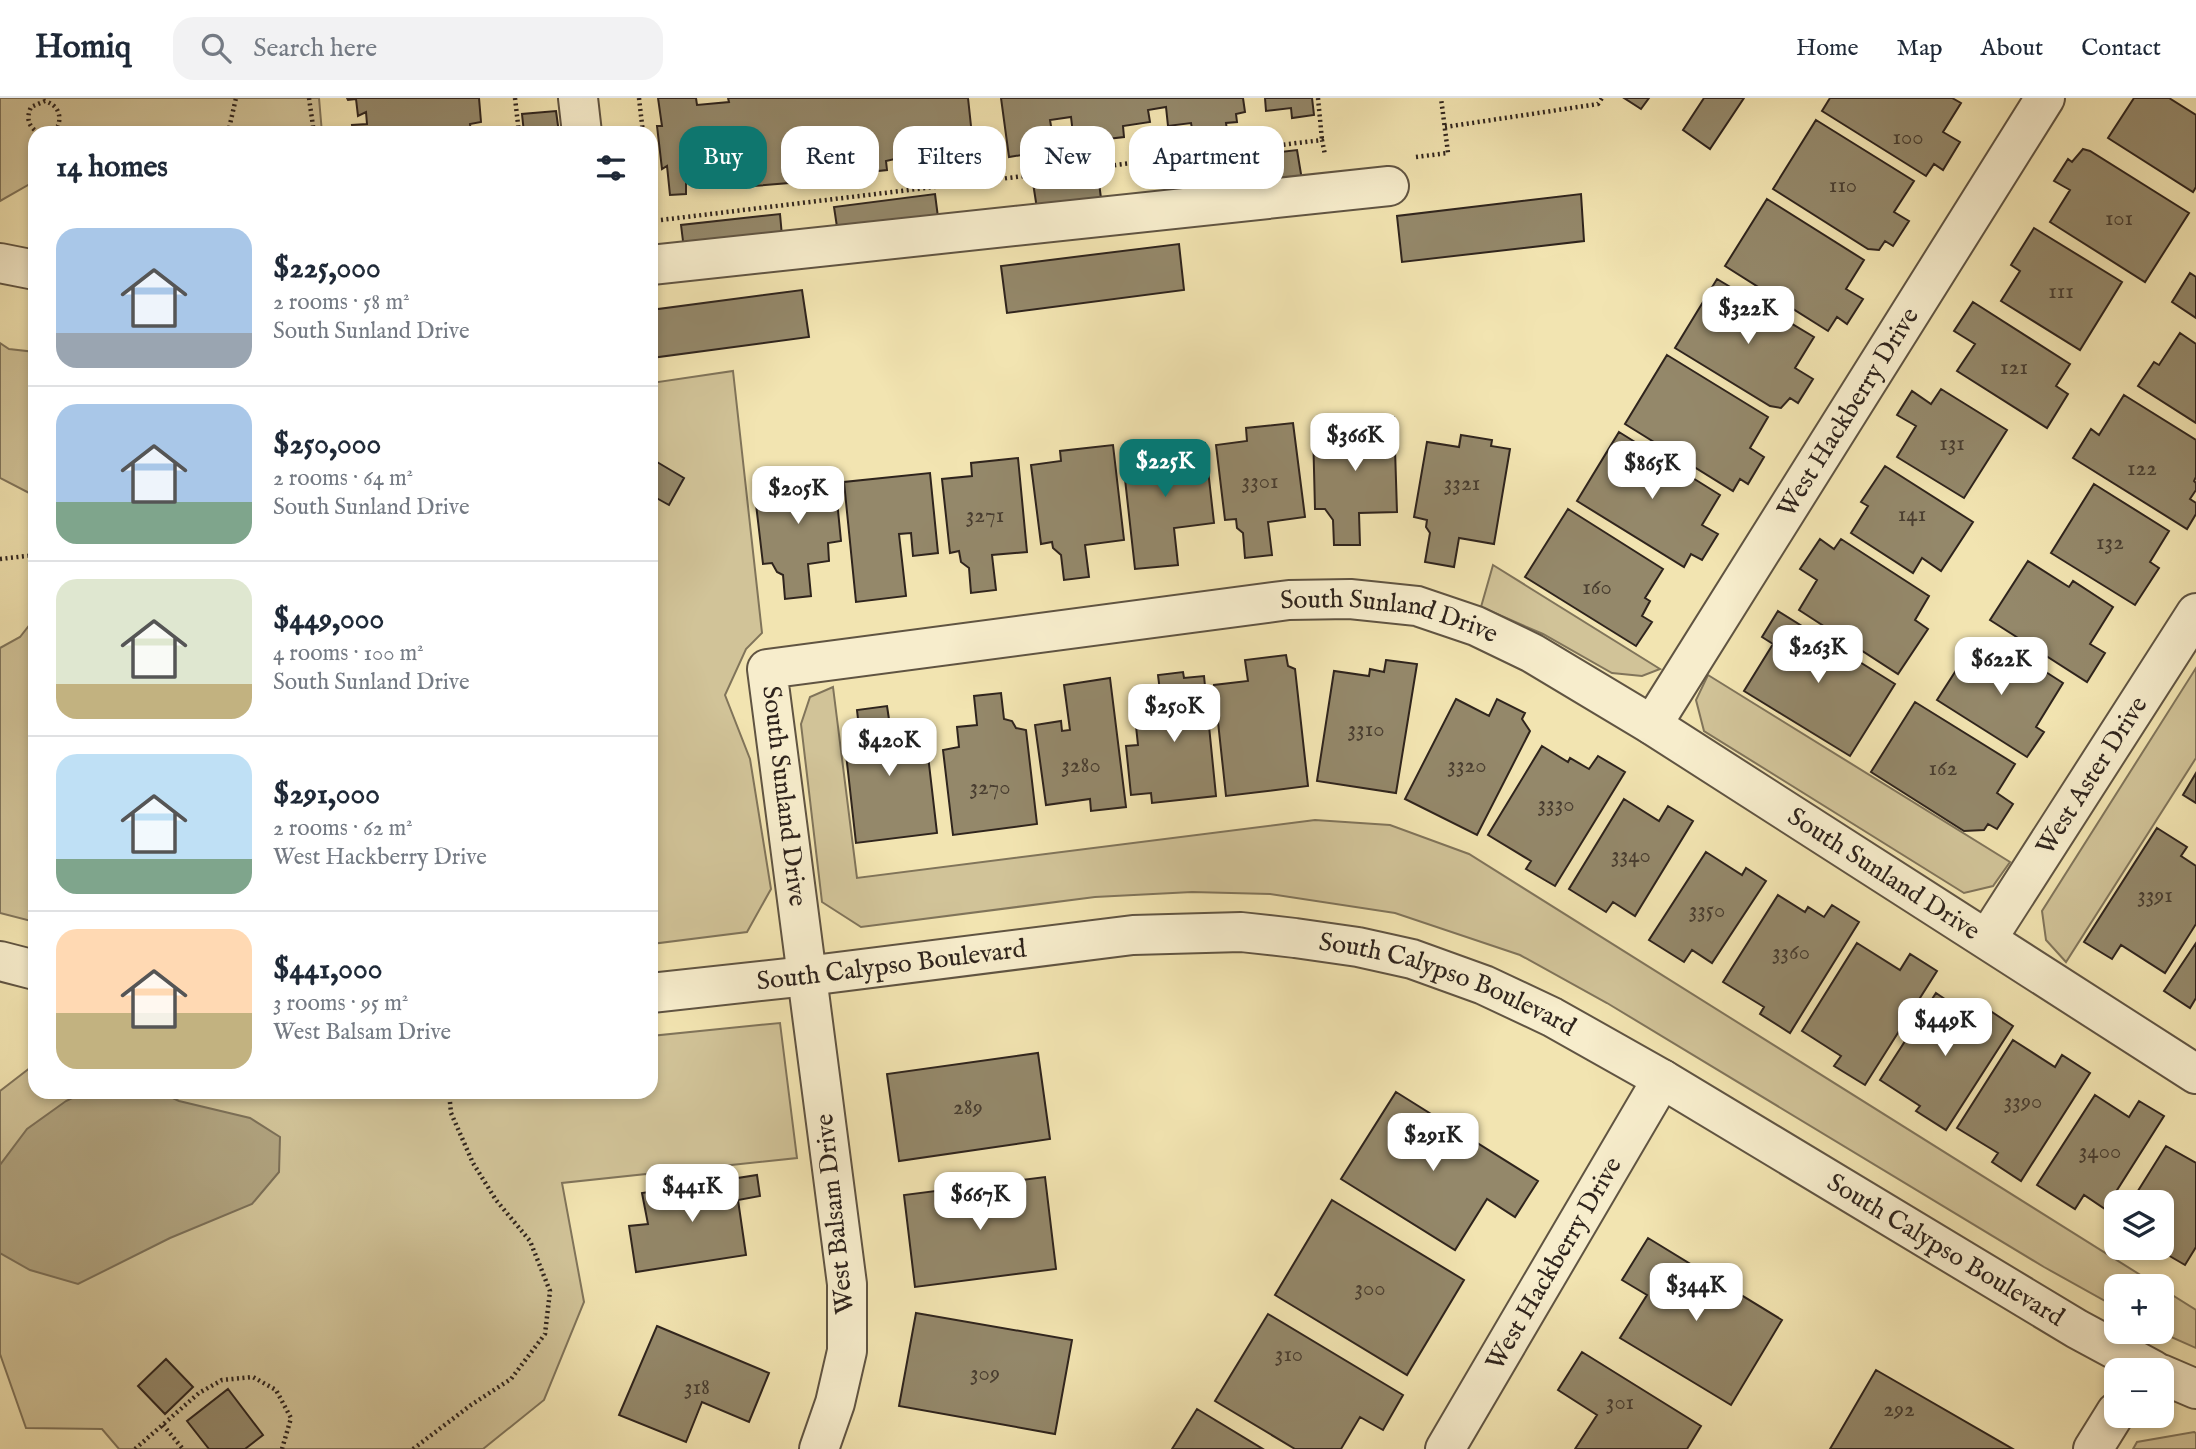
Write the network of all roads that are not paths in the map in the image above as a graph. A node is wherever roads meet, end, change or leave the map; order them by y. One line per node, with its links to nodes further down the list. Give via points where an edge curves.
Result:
1 (578, 98): 3 (street)
2 (2045, 98): 9 (street, West Hackberry Drive)
3 (581, 126)
4 (1400, 172): 5 (street)
5 (658, 249)
6 (0, 263): 7 (street)
7 (28, 269)
8 (2196, 613): 10 (street, West Aster Drive)
9 (1652, 725): 10 (street, South Sunland Drive); 13 (street, South Sunland Drive, via 1532,653 1476,626 1416,606 1350,599 1289,600 767,669)
10 (1987, 939): 15 (street, South Sunland Drive)
11 (0, 961): 12 (street)
12 (28, 968)
13 (807, 976): 14 (street, South Calypso Boulevard); 16 (street, South Calypso Boulevard, via 1133,935 1241,932 1295,938 1412,959 1483,985 1552,1017); 21 (street, West Balsam Drive, via 847,1284 847,1351)
14 (658, 992)
15 (2196, 1074)
16 (1662, 1079): 17 (street, South Calypso Boulevard); 22 (street, West Hackberry Drive)
17 (2128, 1358)
18 (2174, 1380): 19 (street, South Calypso Boulevard)
19 (2196, 1389)
20 (2106, 1428): 23 (street)
21 (819, 1449)
22 (1445, 1449)
23 (2093, 1449)

